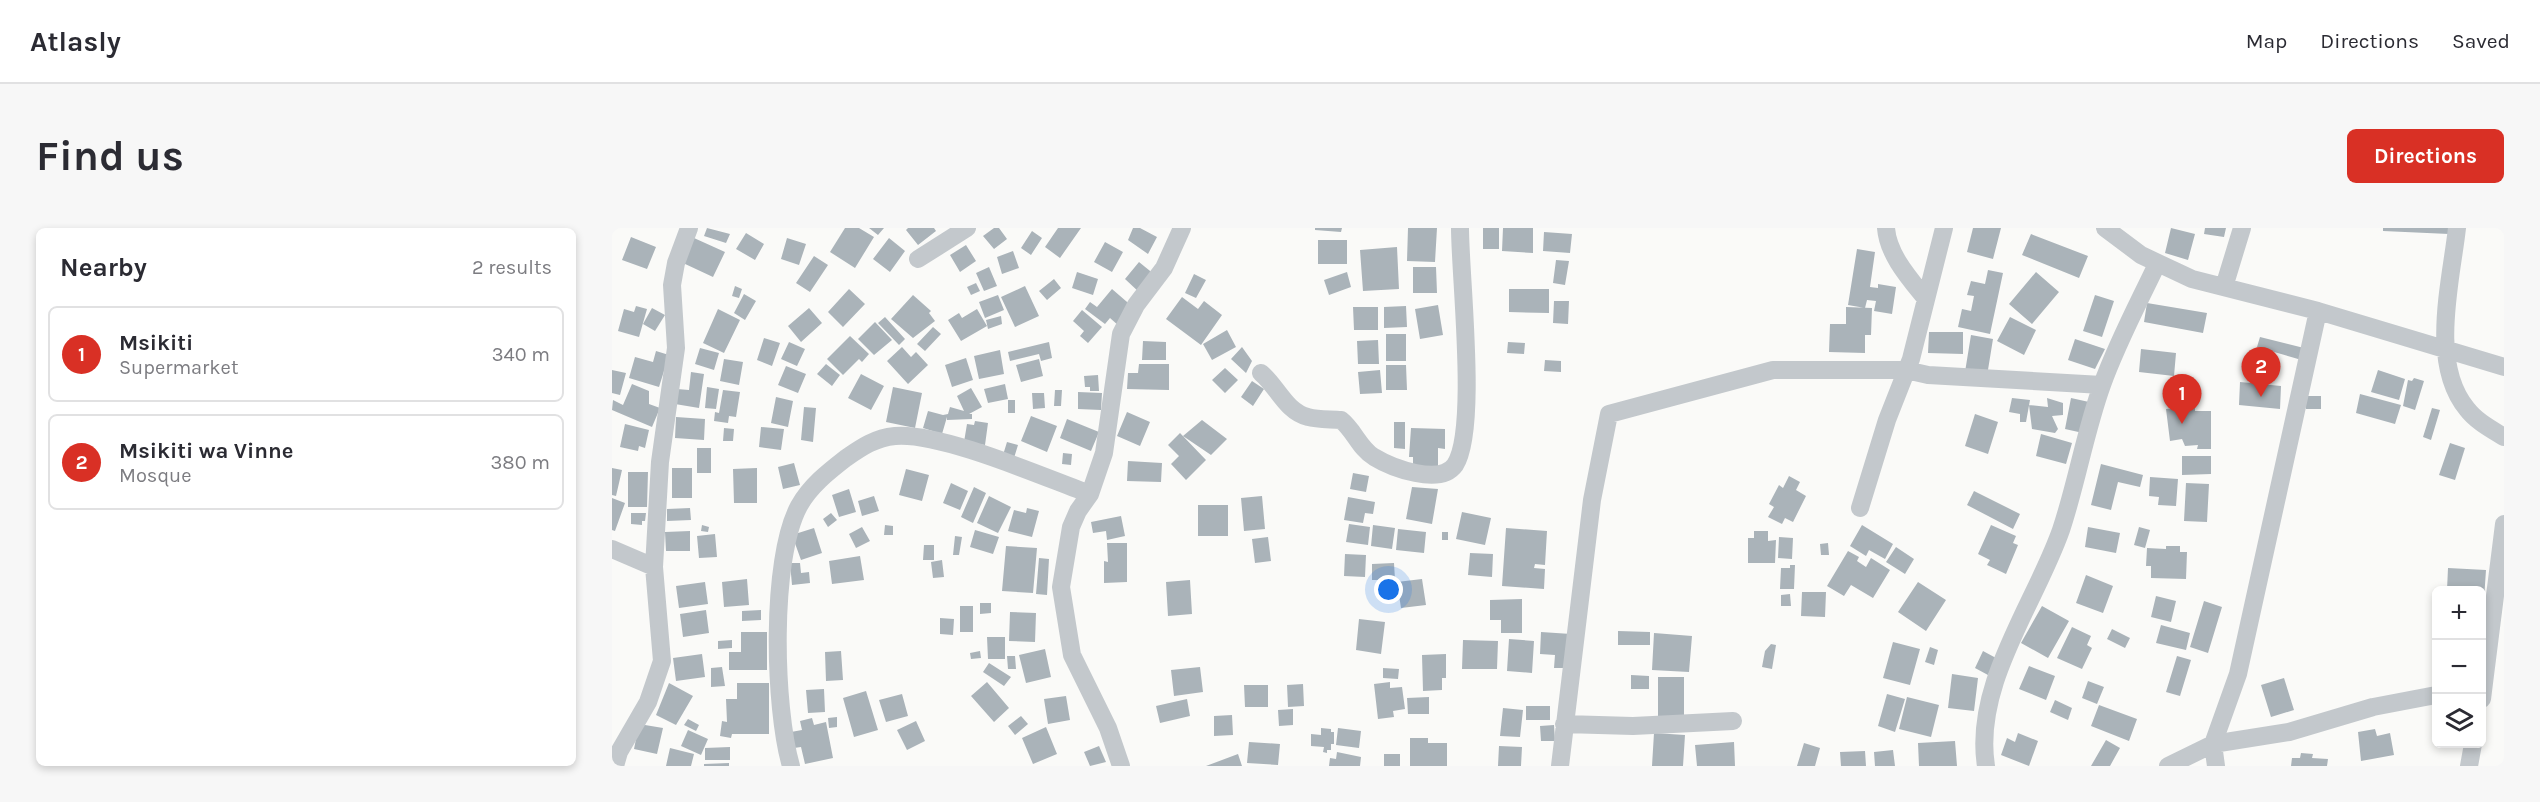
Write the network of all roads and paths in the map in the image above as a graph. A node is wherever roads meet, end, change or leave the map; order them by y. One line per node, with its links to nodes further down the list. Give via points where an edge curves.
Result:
1 (689, 228): 25 (street, via 672,285 676,348 660,462)
2 (967, 228): 10 (street)
3 (1182, 228): 21 (street, via 1164,267 1136,305 1121,334 1107,436)
4 (1460, 228): 18 (street, via 1467,382 1459,454 1447,473 1421,475 1372,457 1341,420 1309,418 1296,412)
5 (1886, 228): 13 (street, via 1904,272)
6 (1944, 228): 13 (street)
7 (2105, 228): 11 (street)
8 (2242, 228): 12 (street)
9 (2457, 228): 15 (street)
10 (918, 259)
11 (2157, 264): 12 (street); 19 (street)
12 (2224, 287): 14 (street)
13 (1926, 299): 17 (street)
14 (2318, 311): 15 (street); 30 (street, via 2238,674)
15 (2444, 349): 16 (street); 20 (street, via 2456,394 2468,411)
16 (2504, 367)
17 (1906, 370): 19 (street, via 1928,375); 22 (street); 29 (street, via 1773,370 1609,414 1592,500)
18 (1261, 373)
19 (2102, 385): 36 (street, via 2061,529 1993,688 1984,748)
20 (2504, 437)
21 (1090, 494): 33 (street, via 980,455 909,436 881,438 866,444 827,472 799,506 782,557 780,702); 34 (street, via 1071,527 1061,587 1063,610 1072,655 1108,728)
22 (1860, 508)
23 (2504, 524): 26 (street)
24 (612, 549): 25 (street)
25 (654, 567): 32 (street, via 662,661 648,702)
26 (2486, 659)
27 (2432, 696): 30 (street, via 2373,707 2289,732)
28 (1733, 721): 29 (street, via 1633,726)
29 (1564, 724): 35 (street)
30 (2213, 744): 37 (street); 38 (street)
31 (2472, 748): 39 (street)
32 (615, 766)
33 (791, 766)
34 (1121, 766)
35 (1560, 766)
36 (1986, 766)
37 (2168, 766)
38 (2216, 766)
39 (2469, 766)

